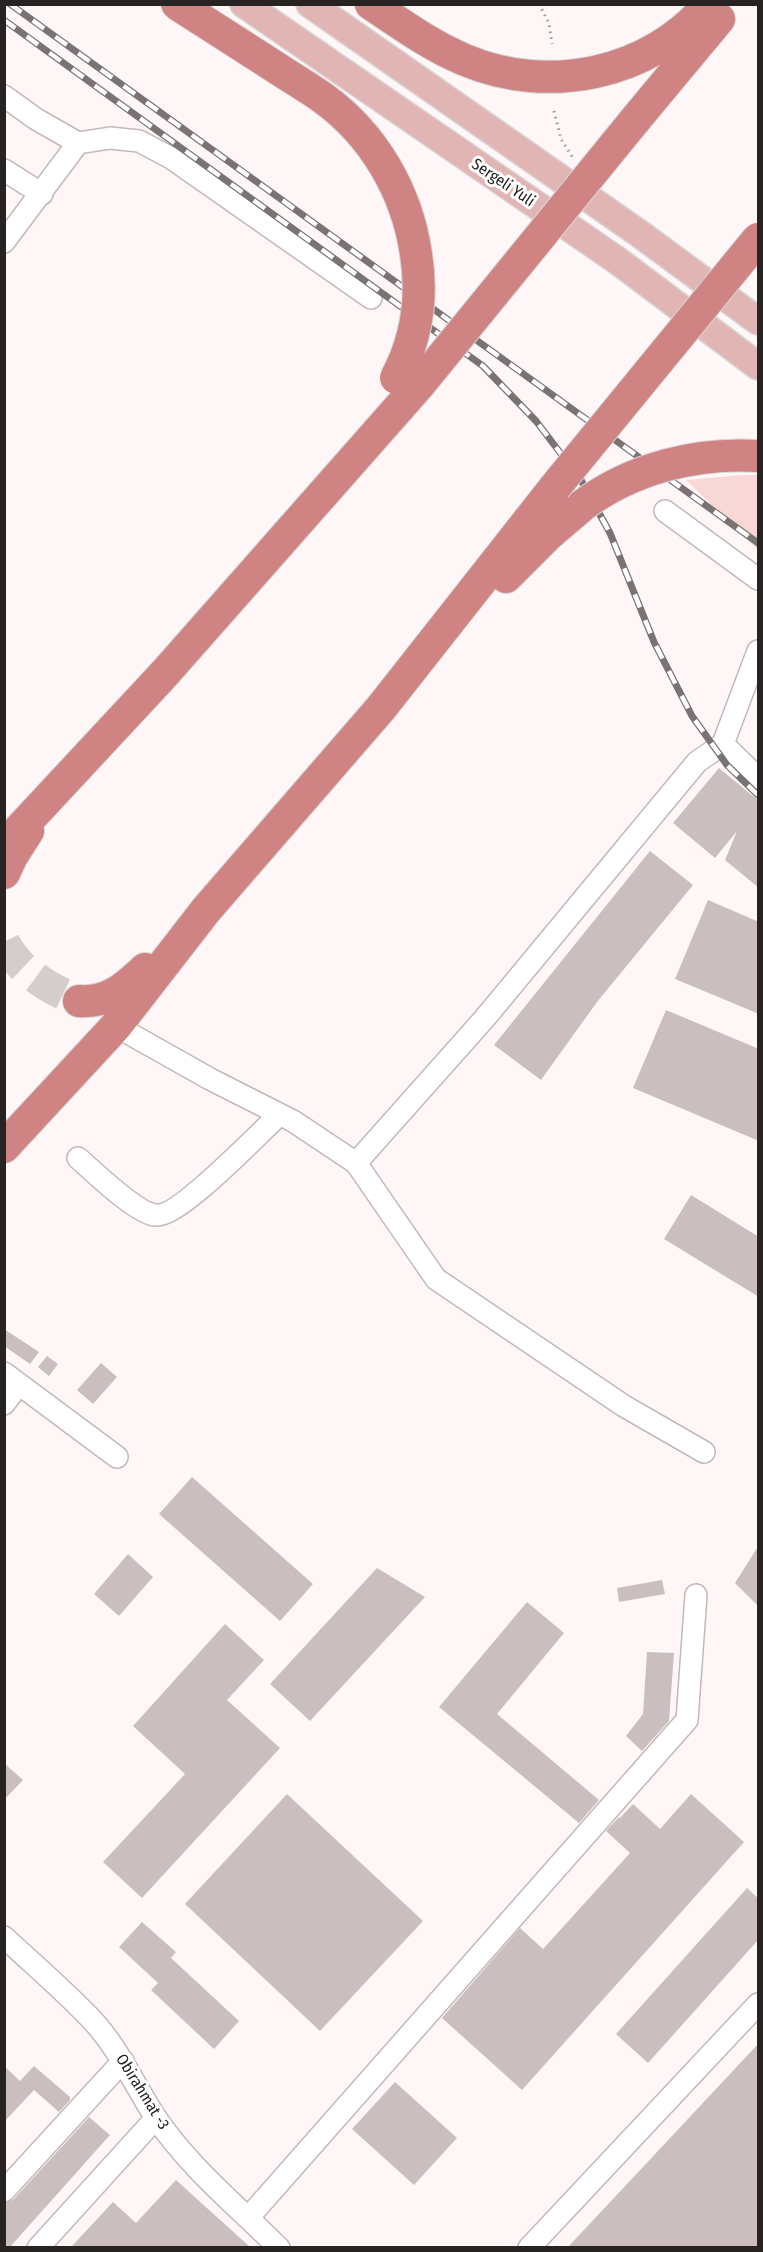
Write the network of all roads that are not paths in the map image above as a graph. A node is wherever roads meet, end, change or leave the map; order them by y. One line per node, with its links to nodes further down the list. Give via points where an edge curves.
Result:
1 (177, 4): 16 (highway, bridge, via 322,97 359,131 384,165 410,220 419,278)
2 (244, 4): 15 (main road, Sergeli Yuli, via 618,261)
3 (310, 4): 14 (main road)
4 (371, 4): 5 (highway, via 432,44 465,60 516,75 558,77 587,74 640,58 687,28)
5 (709, 4)
6 (731, 4): 16 (highway, bridge)
7 (4, 96): 8 (street)
8 (78, 143): 10 (street); 13 (street, via 110,138 139,141 171,158)
9 (4, 170): 10 (street)
10 (42, 194): 12 (street)
11 (759, 239): 21 (highway, bridge, via 555,487)
12 (4, 242)
13 (371, 298)
14 (759, 321)
15 (759, 366)
16 (407, 381): 24 (highway, via 165,673)
17 (759, 456): 21 (highway, bridge, via 709,457 660,467 614,485 583,505 526,557)
18 (665, 511): 19 (street)
19 (759, 579)
20 (759, 651): 22 (street)
21 (381, 708): 27 (highway)
22 (723, 744): 23 (street); 33 (street, via 697,762 485,1018)
23 (759, 778)
24 (44, 804): 25 (highway); 26 (highway)
25 (4, 846)
26 (4, 873)
27 (206, 910): 28 (highway, via 124,989 106,999); 29 (highway)
28 (79, 1001)
29 (116, 1026): 30 (street); 31 (highway)
30 (279, 1115): 32 (street, via 196,1193 174,1210 157,1216 142,1211); 33 (street)
31 (4, 1147)
32 (78, 1158)
33 (356, 1163): 36 (street, via 436,1279 624,1406)
34 (12, 1379): 35 (street); 37 (street)
35 (4, 1404)
36 (704, 1452)
37 (117, 1457)
38 (696, 1595): 44 (street, via 687,1720)
39 (5, 1938): 41 (street, Obirahmat -3, via 94,2022)
40 (759, 2004): 47 (street)
41 (123, 2061): 42 (street, Obirahmat -3); 43 (street)
42 (156, 2118): 44 (street, Obirahmat -3, via 200,2171); 45 (street)
43 (4, 2192)
44 (248, 2218): 46 (street, Obirahmat -3)
45 (38, 2247)
46 (279, 2247)
47 (529, 2247)

